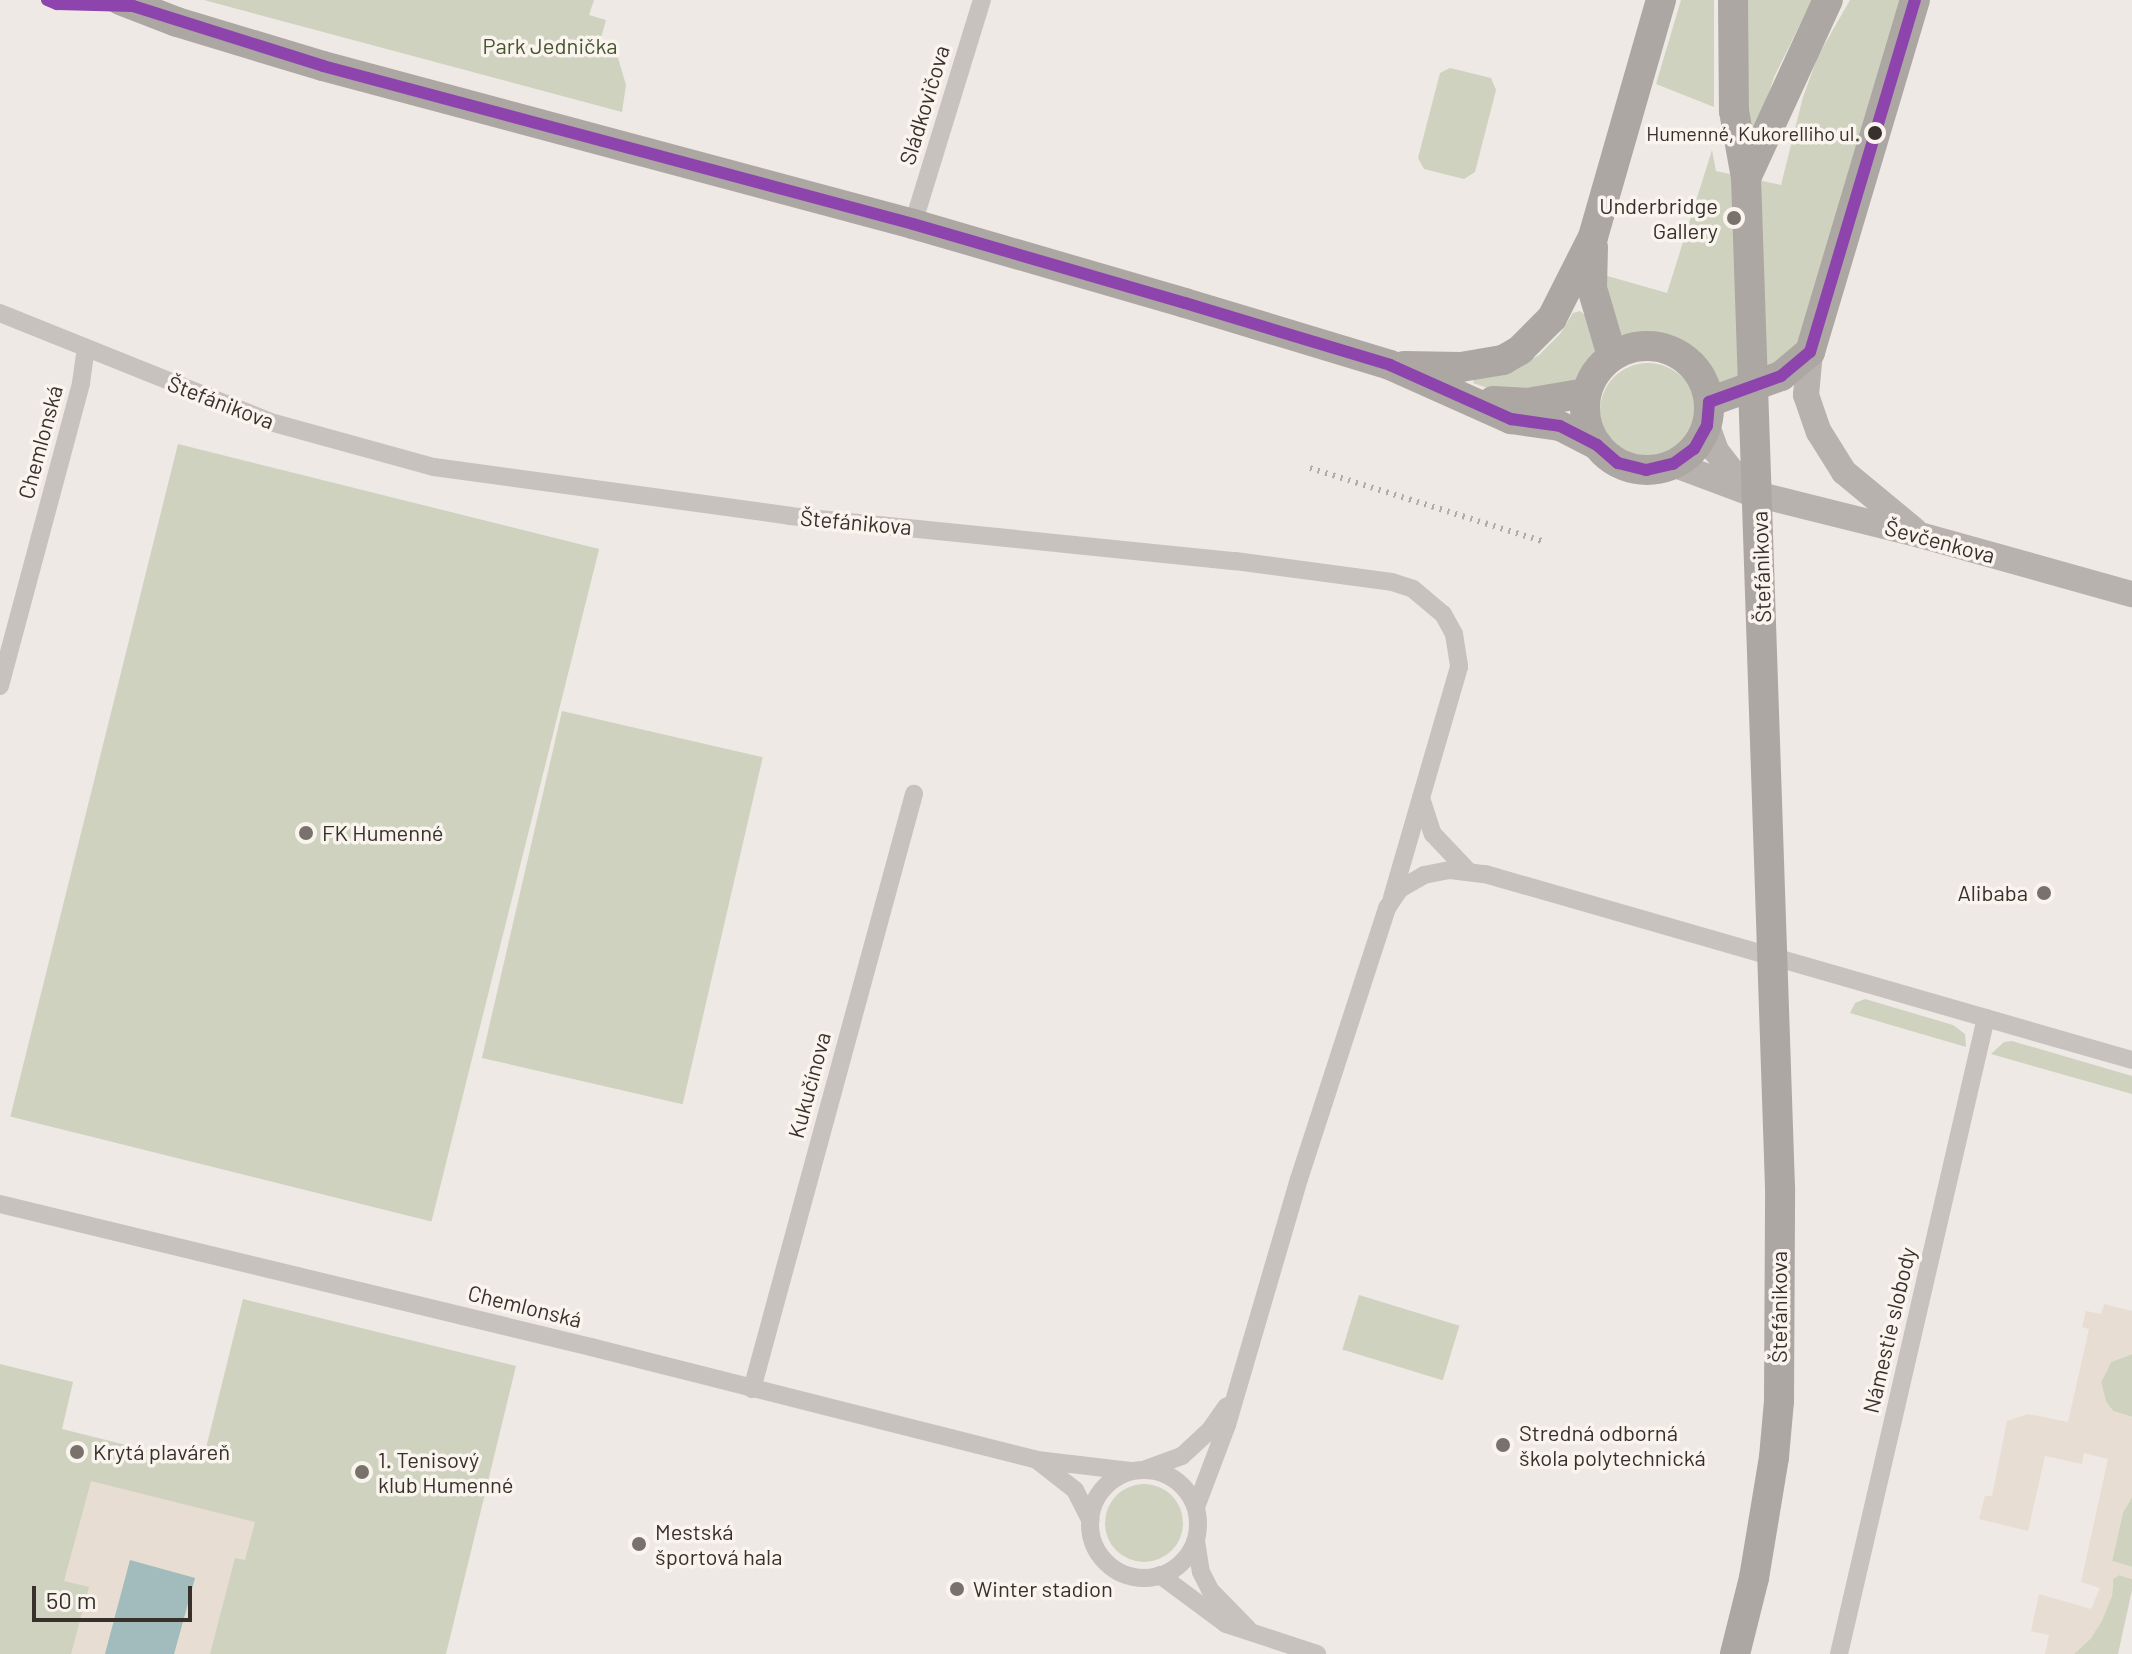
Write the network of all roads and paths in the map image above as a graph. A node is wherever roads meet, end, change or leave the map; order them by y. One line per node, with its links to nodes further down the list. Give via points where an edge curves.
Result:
1 (982, 0): 8 (street, Sládkovičova)
2 (1661, 0): 9 (main road)
3 (1733, 0): 7 (main road, Štefánikova, via 1734,111)
4 (1828, 0): 7 (main road)
5 (1915, 0): 12 (main road)
6 (126, 3): 8 (main road, via 323,66)
7 (1746, 178): 41 (main road, Štefánikova, bridge, via 1780,1189 1779,1401 1754,1578)
8 (913, 224): 14 (main road)
9 (1593, 237): 13 (main road, via 1592,288); 14 (main road, via 1552,318 1520,350 1503,360 1461,367)
10 (0, 313): 11 (street, Štefánikova)
11 (86, 349): 23 (street, Chemlonská); 25 (street, Štefánikova, via 274,423 434,467 790,516 1235,561 1413,589 1443,614 1459,667)
12 (1810, 352): 17 (main road, via 1781,376); 21 (main road, via 1806,395 1819,432 1844,472)
13 (1612, 356): 15 (main road, via 1595,373); 17 (main road, via 1647,345 1674,351 1701,376)
14 (1390, 365): 16 (main road)
15 (1586, 393): 16 (main road, via 1526,403); 18 (main road, via 1586,421)
16 (1463, 399): 18 (main road, via 1511,419 1560,426)
17 (1708, 414): 19 (main road, via 1694,449); 20 (main road, via 1716,451)
18 (1597, 445): 19 (main road, via 1627,467 1646,470)
19 (1673, 464): 20 (main road, Ševčenkova)
20 (1748, 492): 21 (main road, Ševčenkova)
21 (1920, 535): 22 (main road, Ševčenkova)
22 (2132, 594)
23 (0, 686)
24 (914, 794): 31 (street, Kukučínova)
25 (1421, 798): 26 (street, via 1433,834); 27 (street, Štefánikova)
26 (1468, 871): 27 (street, via 1424,875); 28 (street)
27 (1392, 897): 32 (street, Štefánikova)
28 (1986, 1018): 29 (street); 42 (street, Námestie slobody)
29 (2132, 1060)
30 (0, 1204): 31 (street, Chemlonská)
31 (752, 1389): 33 (street, Chemlonská)
32 (1233, 1397): 34 (street, Štefánikova, via 1210,1430 1182,1456); 35 (street, Štefánikova)
33 (1037, 1460): 34 (street, Chemlonská); 36 (street, Chemlonská, via 1075,1490)
34 (1138, 1470): 35 (street, via 1177,1480); 36 (street, via 1103,1489)
35 (1196, 1507): 37 (street)
36 (1090, 1520): 38 (street, via 1099,1553 1111,1566 1144,1578)
37 (1196, 1541): 38 (street, via 1188,1557); 39 (street, via 1210,1590)
38 (1160, 1575): 39 (street, via 1226,1624)
39 (1255, 1637): 40 (street)
40 (1317, 1654)
41 (1735, 1654)
42 (1839, 1654)

